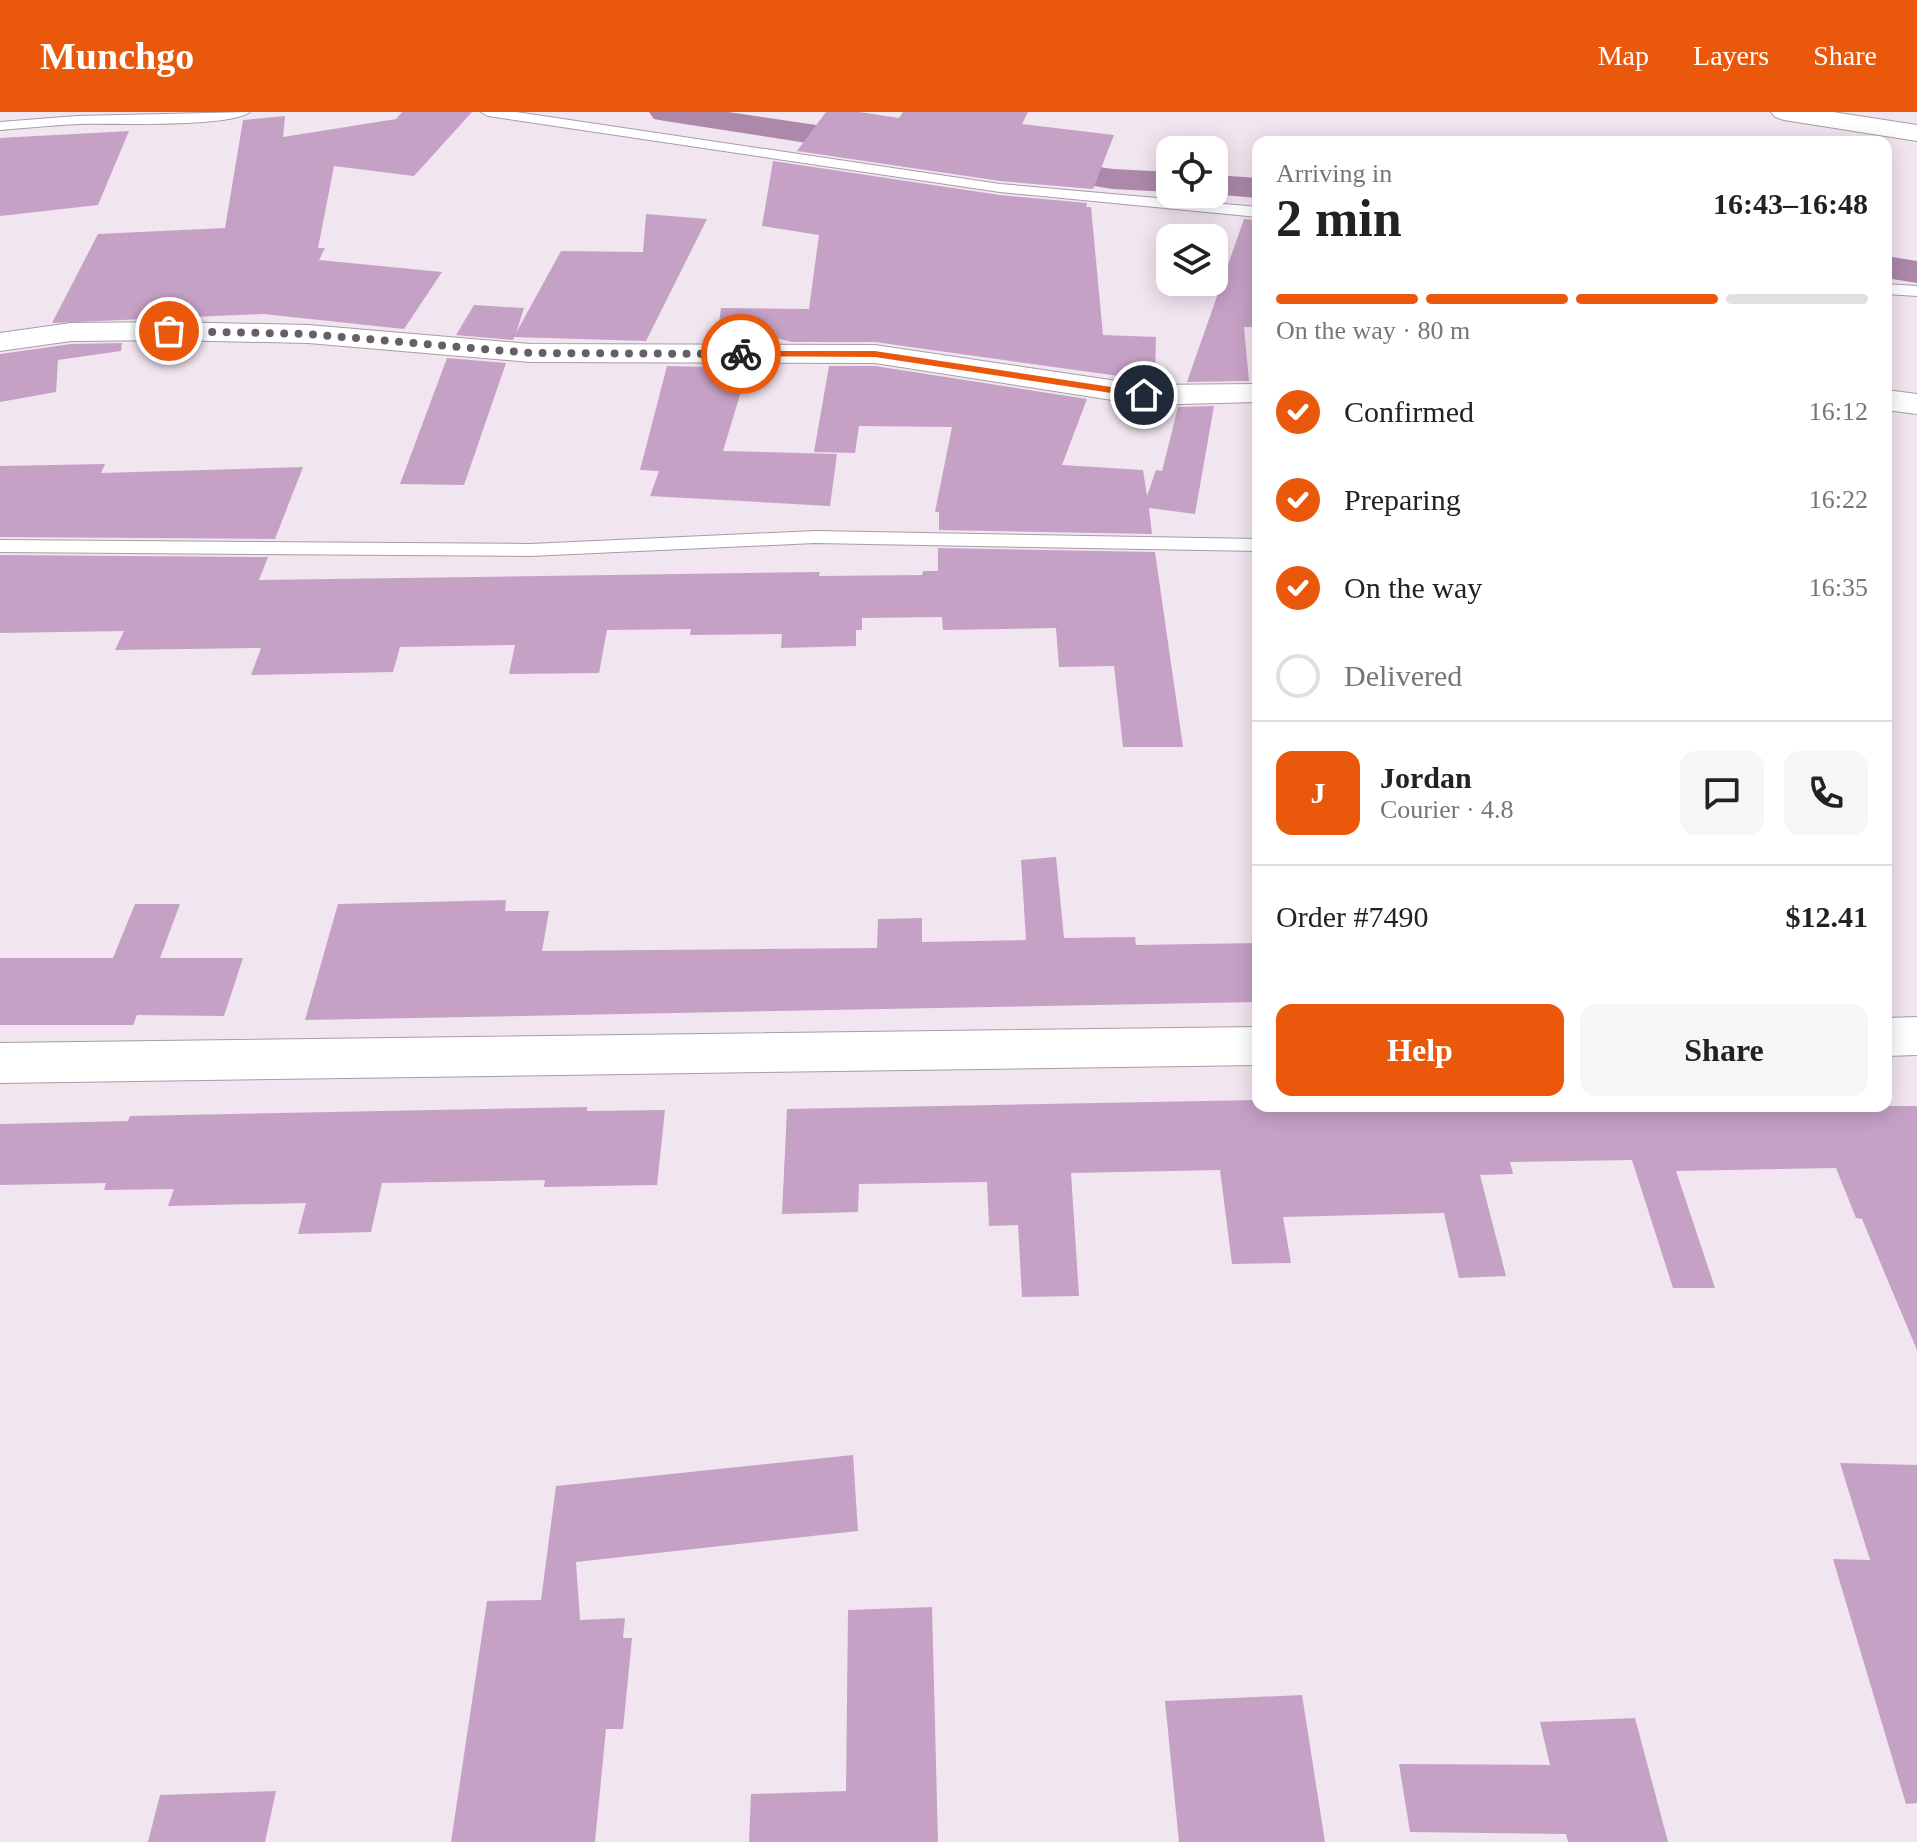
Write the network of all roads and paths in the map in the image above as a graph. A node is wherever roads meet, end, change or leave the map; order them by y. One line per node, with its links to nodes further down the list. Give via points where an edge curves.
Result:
1 (243, 112): 4 (lane)
2 (488, 112): 6 (lane, via 1000,188)
3 (1784, 112): 5 (street)
4 (0, 126)
5 (1917, 133)
6 (1252, 211)
7 (1892, 289): 8 (lane)
8 (1917, 291)
9 (0, 342): 10 (street, via 71,332 169,331 308,334 530,353 875,354 1144,395)
10 (1252, 393)
11 (1892, 401): 12 (street)
12 (1917, 404)
13 (1252, 545): 14 (lane, via 815,537 530,550)
14 (0, 546)
15 (1917, 1036): 16 (street)
16 (1892, 1037)
17 (1252, 1046): 18 (street)
18 (0, 1063)

